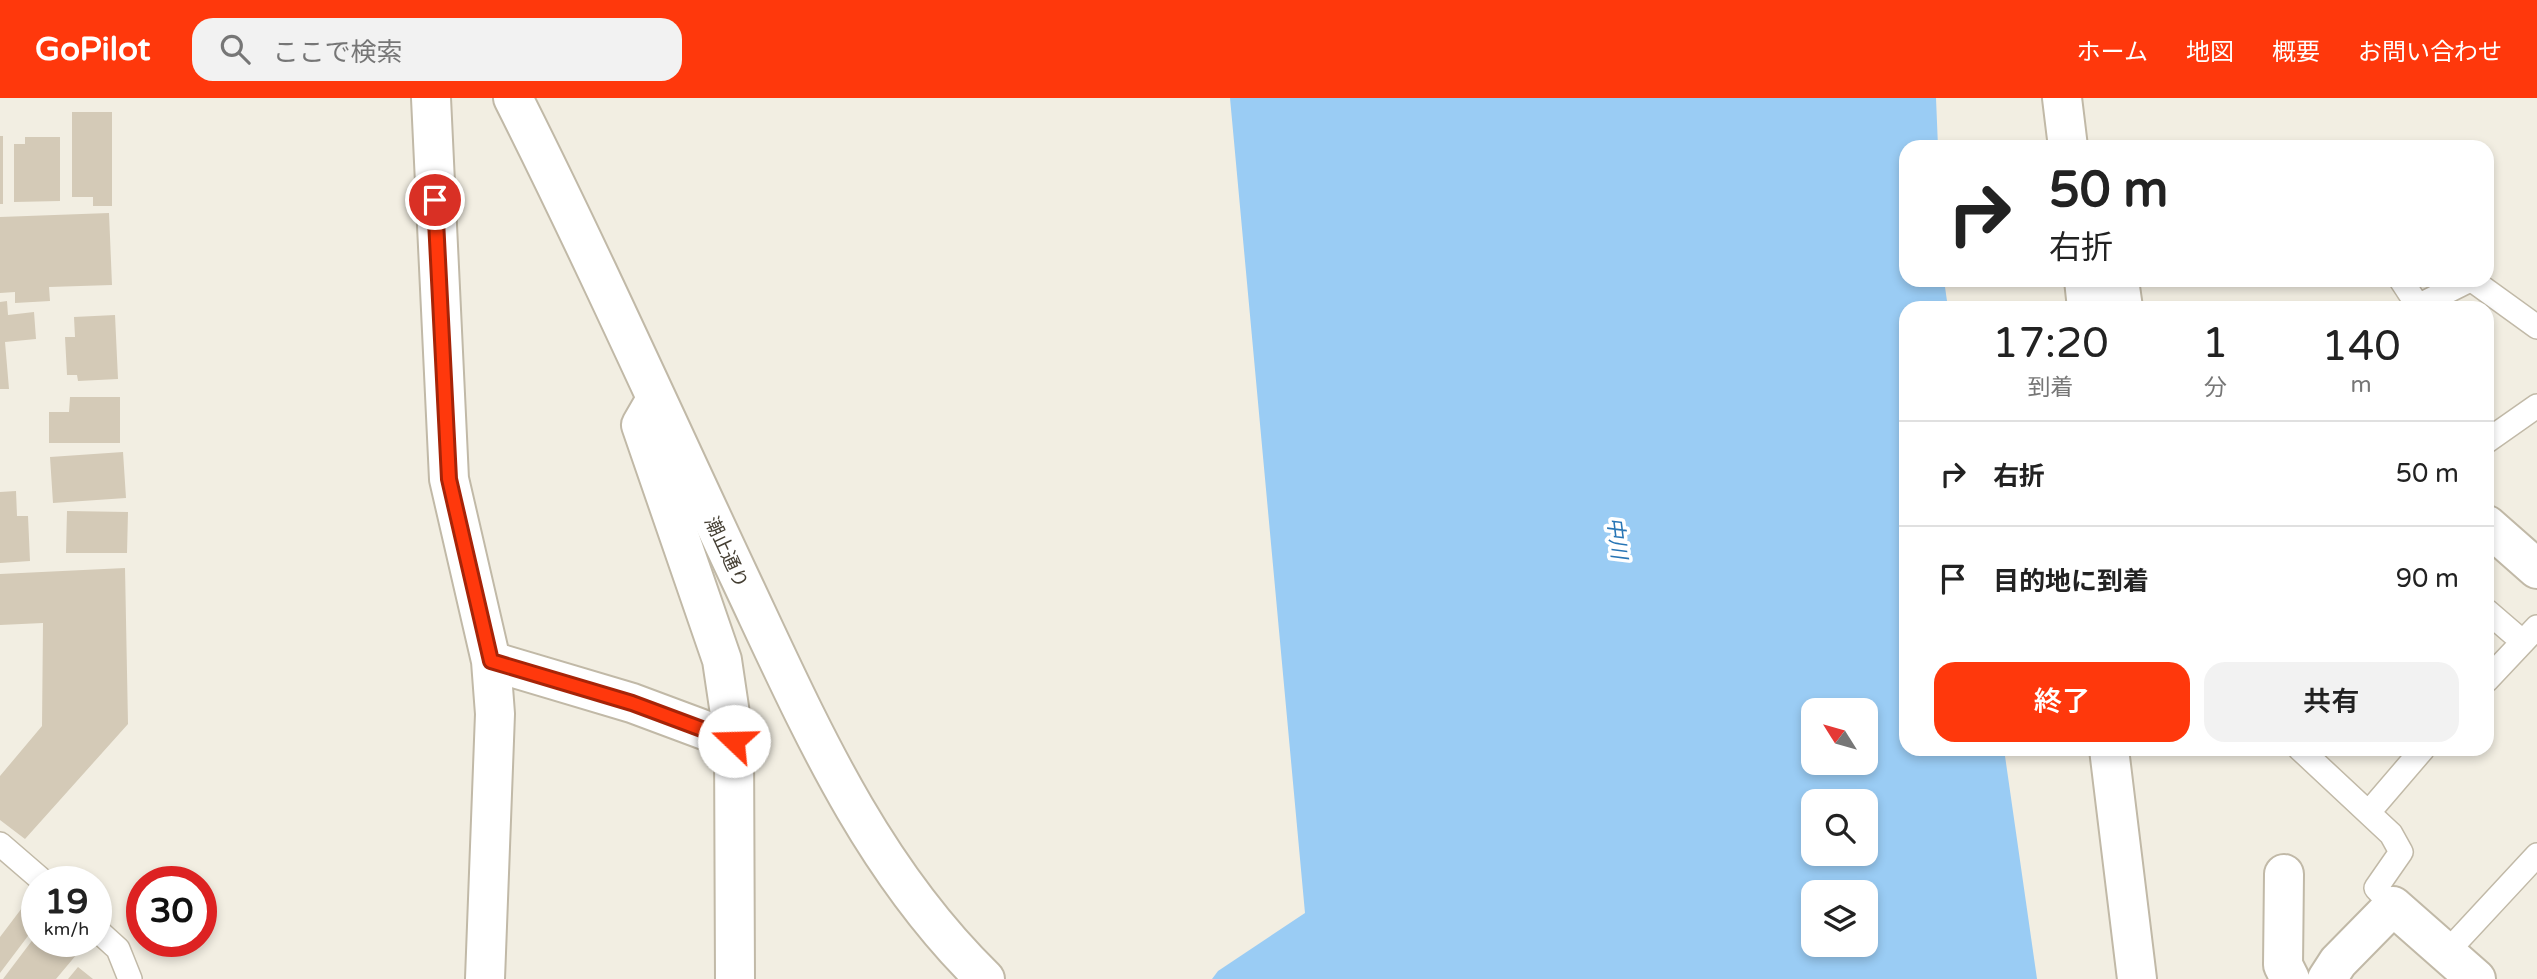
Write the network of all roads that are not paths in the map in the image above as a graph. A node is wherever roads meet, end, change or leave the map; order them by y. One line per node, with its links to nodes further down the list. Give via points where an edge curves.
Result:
1 (431, 98): 16 (street, via 449,479)
2 (513, 98): 9 (street, 潮止通り)
3 (2065, 122): 4 (street)
4 (2085, 140)
5 (2457, 287): 7 (lane)
6 (2481, 287): 8 (lane)
7 (2428, 301)
8 (2537, 327)
9 (656, 399): 18 (street, via 641,425 722,660); 33 (street, 潮止通り, via 772,651 840,785 897,878)
10 (2537, 406): 11 (lane)
11 (2494, 436)
12 (2494, 531): 13 (street)
13 (2537, 569)
14 (2494, 615): 15 (lane)
15 (2530, 635): 17 (lane)
16 (491, 661): 18 (street, via 632,703); 31 (street, via 495,713)
17 (2494, 673)
18 (734, 741): 32 (street)
19 (2110, 756): 34 (street)
20 (2308, 756): 22 (lane)
21 (2417, 756): 22 (lane)
22 (2369, 812): 27 (lane, via 2401,852 2376,888)
23 (0, 844): 25 (lane)
24 (2537, 855): 29 (lane)
25 (25, 866)
26 (2284, 874): 35 (street, via 2283,965)
27 (2393, 906): 29 (street); 36 (street)
28 (112, 944): 30 (lane)
29 (2447, 952): 37 (street)
30 (130, 979)
31 (485, 979)
32 (735, 979)
33 (985, 979)
34 (2137, 979)
35 (2290, 979)
36 (2327, 979)
37 (2476, 979)

